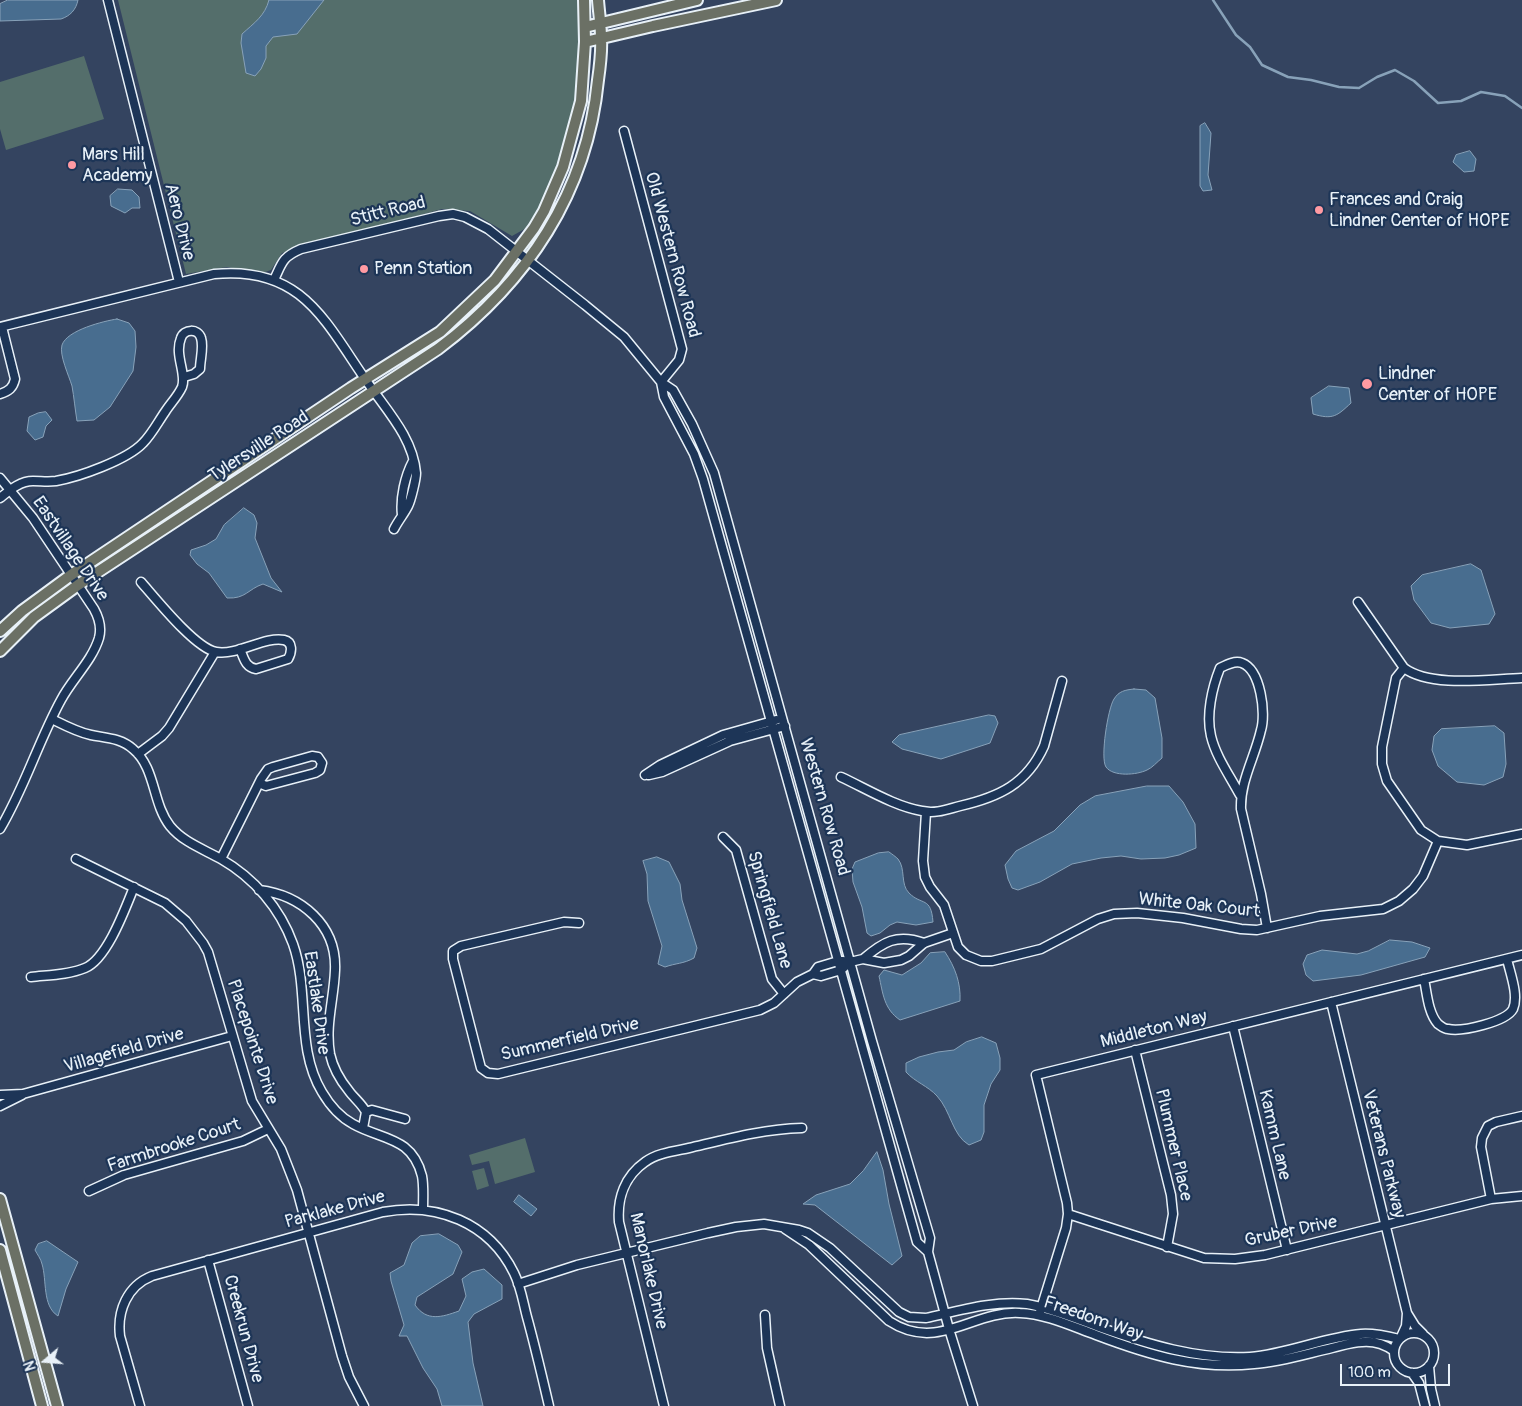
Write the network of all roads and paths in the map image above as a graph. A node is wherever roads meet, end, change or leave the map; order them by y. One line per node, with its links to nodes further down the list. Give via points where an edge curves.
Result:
1 (108, 0): 14 (street, Aero Drive)
2 (584, 0): 7 (main road)
3 (598, 0): 6 (main road)
4 (697, 0): 6 (main road)
5 (776, 0): 8 (main road)
6 (600, 24): 7 (main road); 8 (main road)
7 (585, 27): 9 (main road)
8 (601, 38): 9 (main road); 12 (main road, via 597,96 579,170)
9 (586, 42): 11 (main road, via 581,101 563,167 544,211)
10 (624, 131): 18 (street, Old Western Row Road, via 682,349 679,360)
11 (516, 251): 12 (street, Western Row Road); 13 (street, Stitt Road, via 488,229 453,214 301,249 289,254 282,262); 17 (main road, Tylersville Road, via 495,280 440,332)
12 (529, 262): 18 (street, Western Row Road, via 624,337); 19 (main road, Tylersville Road, via 464,330)
13 (274, 280): 14 (street, Aero Drive, via 229,273); 17 (street, Aero Drive, via 300,296 320,314)
14 (179, 282): 15 (street)
15 (1, 327): 20 (street, via 15,379 14,385)
16 (184, 377): 16 (street, via 200,369 201,338 193,331 183,334 180,339 179,361); 22 (street, via 180,392 144,442 131,453 112,463 59,480 26,482)
17 (365, 379): 19 (street, Aero Drive); 25 (main road, Tylersville Road)
18 (661, 382): 37 (street, Western Row Road, via 673,390 714,472); 38 (street, Western Row Road, via 664,397 694,454 703,479)
19 (374, 392): 24 (street, Aero Drive, via 407,441 416,474 408,506); 27 (main road, Tylersville Road)
20 (0, 394)
21 (0, 478): 22 (street, Eastvillage Drive)
22 (10, 490): 23 (street); 25 (street, Eastvillage Drive, via 34,518)
23 (0, 498)
24 (394, 529)
25 (71, 575): 27 (street, Eastvillage Drive); 29 (main road, Tylersville Road)
26 (141, 582): 32 (street, via 199,643)
27 (78, 585): 31 (main road, Tylersville Road, via 34,617); 36 (street, Eastvillage Drive, via 98,617 100,633)
28 (1358, 602): 33 (street)
29 (0, 631)
30 (240, 649): 30 (street, via 274,640 285,640 292,648 288,659 256,669 246,663); 32 (street)
31 (0, 651)
32 (215, 652): 39 (street, via 169,728)
33 (1404, 668): 34 (street, via 1425,678 1444,680); 47 (street, via 1396,678 1382,747 1382,764 1387,781 1422,830)
34 (1522, 678)
35 (1062, 681): 43 (street, via 1044,746 1026,774 990,798 947,810)
36 (52, 719): 39 (street, Eastlake Drive, via 90,734 117,740); 44 (street, Eastvillage Drive)
37 (784, 722): 38 (street); 60 (street, Western Row Road)
38 (772, 725): 38 (street, via 724,735 645,775 662,772); 59 (street, Western Row Road)
39 (138, 754): 49 (street, Eastlake Drive, via 149,771 160,808 171,827 187,841)
40 (841, 777): 43 (street)
41 (259, 783): 41 (street, via 273,766 312,756 322,762 320,770 315,773 266,786); 49 (street)
42 (1240, 795): 42 (street, via 1262,729 1262,699 1251,670 1241,663 1230,663 1220,668 1214,684 1211,736); 53 (street)
43 (926, 812): 54 (street, White Oak Court, via 924,872 930,887 944,905)
44 (0, 829)
45 (1522, 834): 47 (street, via 1473,845)
46 (723, 837): 65 (street, Springfield Lane, via 736,850 772,978)
47 (1438, 841): 53 (street, White Oak Court, via 1423,876 1399,901 1383,909 1320,916)
48 (76, 859): 50 (street, Placepointe Drive)
49 (221, 859): 51 (street, Eastlake Drive)
50 (134, 887): 63 (street, via 95,962 76,972); 68 (street, Placepointe Drive, via 174,910 203,943)
51 (259, 890): 73 (street, via 276,892 300,904 317,918 329,936 335,968 328,1028 331,1056 342,1082); 76 (street, Eastlake Drive, via 280,919 298,960 306,1049 314,1075 337,1112)
52 (579, 923): 65 (street, Summerfield Drive, via 564,922 453,950 452,959 481,1068 488,1073 498,1074 760,1010)
53 (1267, 928): 54 (street, White Oak Court, via 1241,929 1183,918 1114,914 1041,949 987,962 976,960 962,951)
54 (953, 933): 55 (street)
55 (924, 942): 57 (street, via 909,938 892,940); 57 (street, via 901,960)
56 (1522, 956): 58 (street, Middleton Way)
57 (863, 959): 60 (street)
58 (1507, 959): 64 (street, Middleton Way); 64 (street, via 1515,1001 1509,1015 1464,1029 1445,1029 1438,1023 1432,1014)
59 (838, 961): 60 (street, Summerfield Drive); 61 (street, Western Row Road); 62 (street, Summerfield Drive, via 818,967)
60 (850, 962): 61 (street); 91 (street, Western Row Road, via 930,1238)
61 (841, 970): 62 (street, Summerfield Drive, via 821,976); 91 (street, Western Row Road, via 918,1242)
62 (813, 974): 65 (street, Summerfield Drive)
63 (31, 976)
64 (1424, 979): 66 (street, Middleton Way)
65 (784, 994)
66 (1331, 1002): 67 (street, Middleton Way); 86 (street, Veterans Parkway)
67 (1233, 1026): 69 (street, Middleton Way); 90 (street, Kamm Lane)
68 (232, 1036): 70 (street, Villagefield Drive); 78 (street, Placepointe Drive, via 252,1102)
69 (1135, 1050): 84 (street, Middleton Way, via 1036,1075); 88 (street, Plummer Place, via 1171,1195)
70 (23, 1094): 71 (street, Villagefield Drive); 72 (street, Villagefield Drive)
71 (0, 1096)
72 (0, 1106)
73 (366, 1112): 75 (street, via 372,1110); 76 (street)
74 (1522, 1116): 82 (street, via 1488,1126 1482,1138)
75 (405, 1119)
76 (362, 1128): 83 (street, Eastlake Drive, via 396,1141 413,1156 422,1177)
77 (802, 1128): 92 (street, Manorlake Drive, via 746,1134 645,1162 626,1183 619,1205 619,1222)
78 (268, 1129): 79 (street, Farmbrooke Court, via 243,1141 124,1175); 87 (street, Placepointe Drive, via 288,1164)
79 (89, 1191)
80 (1522, 1196): 82 (street, Gruber Drive)
81 (0, 1199): 109 (main road)
82 (1491, 1199): 86 (street, Gruber Drive)
83 (423, 1210): 87 (street, Parklake Drive, via 382,1212); 94 (street, Parklake Drive, via 452,1216 488,1238 509,1264)
84 (1068, 1214): 88 (street, Gruber Drive); 95 (street, Middleton Way)
85 (781, 1226): 92 (street, Freedom Way, via 736,1227); 97 (street, Freedom Way, via 817,1238 904,1315 920,1318); 99 (street, Freedom Way, via 809,1245 889,1321 920,1334)
86 (1385, 1226): 90 (street, Gruber Drive); 96 (street, Veterans Parkway)
87 (309, 1232): 93 (street, Parklake Drive); 112 (street, Placepointe Drive, via 342,1356)
88 (1167, 1247): 90 (street, Gruber Drive, via 1218,1259 1249,1258)
89 (0, 1250): 108 (main road)
90 (1287, 1250)
91 (928, 1252): 97 (street, Western Row Road)
92 (627, 1253): 94 (street, Freedom Way); 114 (street, Manorlake Drive)
93 (208, 1260): 110 (street, Parklake Drive, via 147,1278 133,1289 124,1303 119,1319 120,1336); 111 (street, Creekrun Drive)
94 (518, 1284): 113 (street, Parklake Drive)
95 (1039, 1311): 97 (street, Freedom Way, via 1026,1304 1002,1304); 99 (street, Freedom Way, via 1009,1313); 103 (street, Freedom Way, via 1052,1310 1164,1348); 104 (street, Freedom Way, via 1140,1352 1188,1364)
96 (1408, 1313): 100 (street, Veterans Parkway); 101 (street)
97 (948, 1314): 99 (street, Western Row Road)
98 (765, 1315): 115 (street, via 767,1348)
99 (949, 1329): 107 (street, Western Row Road)
100 (1423, 1334): 101 (street, via 1411,1332); 105 (street, via 1434,1348)
101 (1400, 1338): 102 (street); 103 (street, Freedom Way, via 1364,1334 1345,1336 1279,1353)
102 (1394, 1351): 104 (street, Freedom Way, via 1378,1343 1362,1342 1275,1362); 106 (street, via 1399,1367)
103 (1228, 1357): 104 (street)
104 (1228, 1366)
105 (1430, 1366): 106 (street); 117 (street, via 1430,1389)
106 (1412, 1373): 116 (street, via 1419,1383)
107 (971, 1405)
108 (42, 1406)
109 (57, 1406)
110 (140, 1406)
111 (248, 1406)
112 (364, 1406)
113 (549, 1406)
114 (664, 1406)
115 (780, 1406)
116 (1425, 1406)
117 (1435, 1406)

